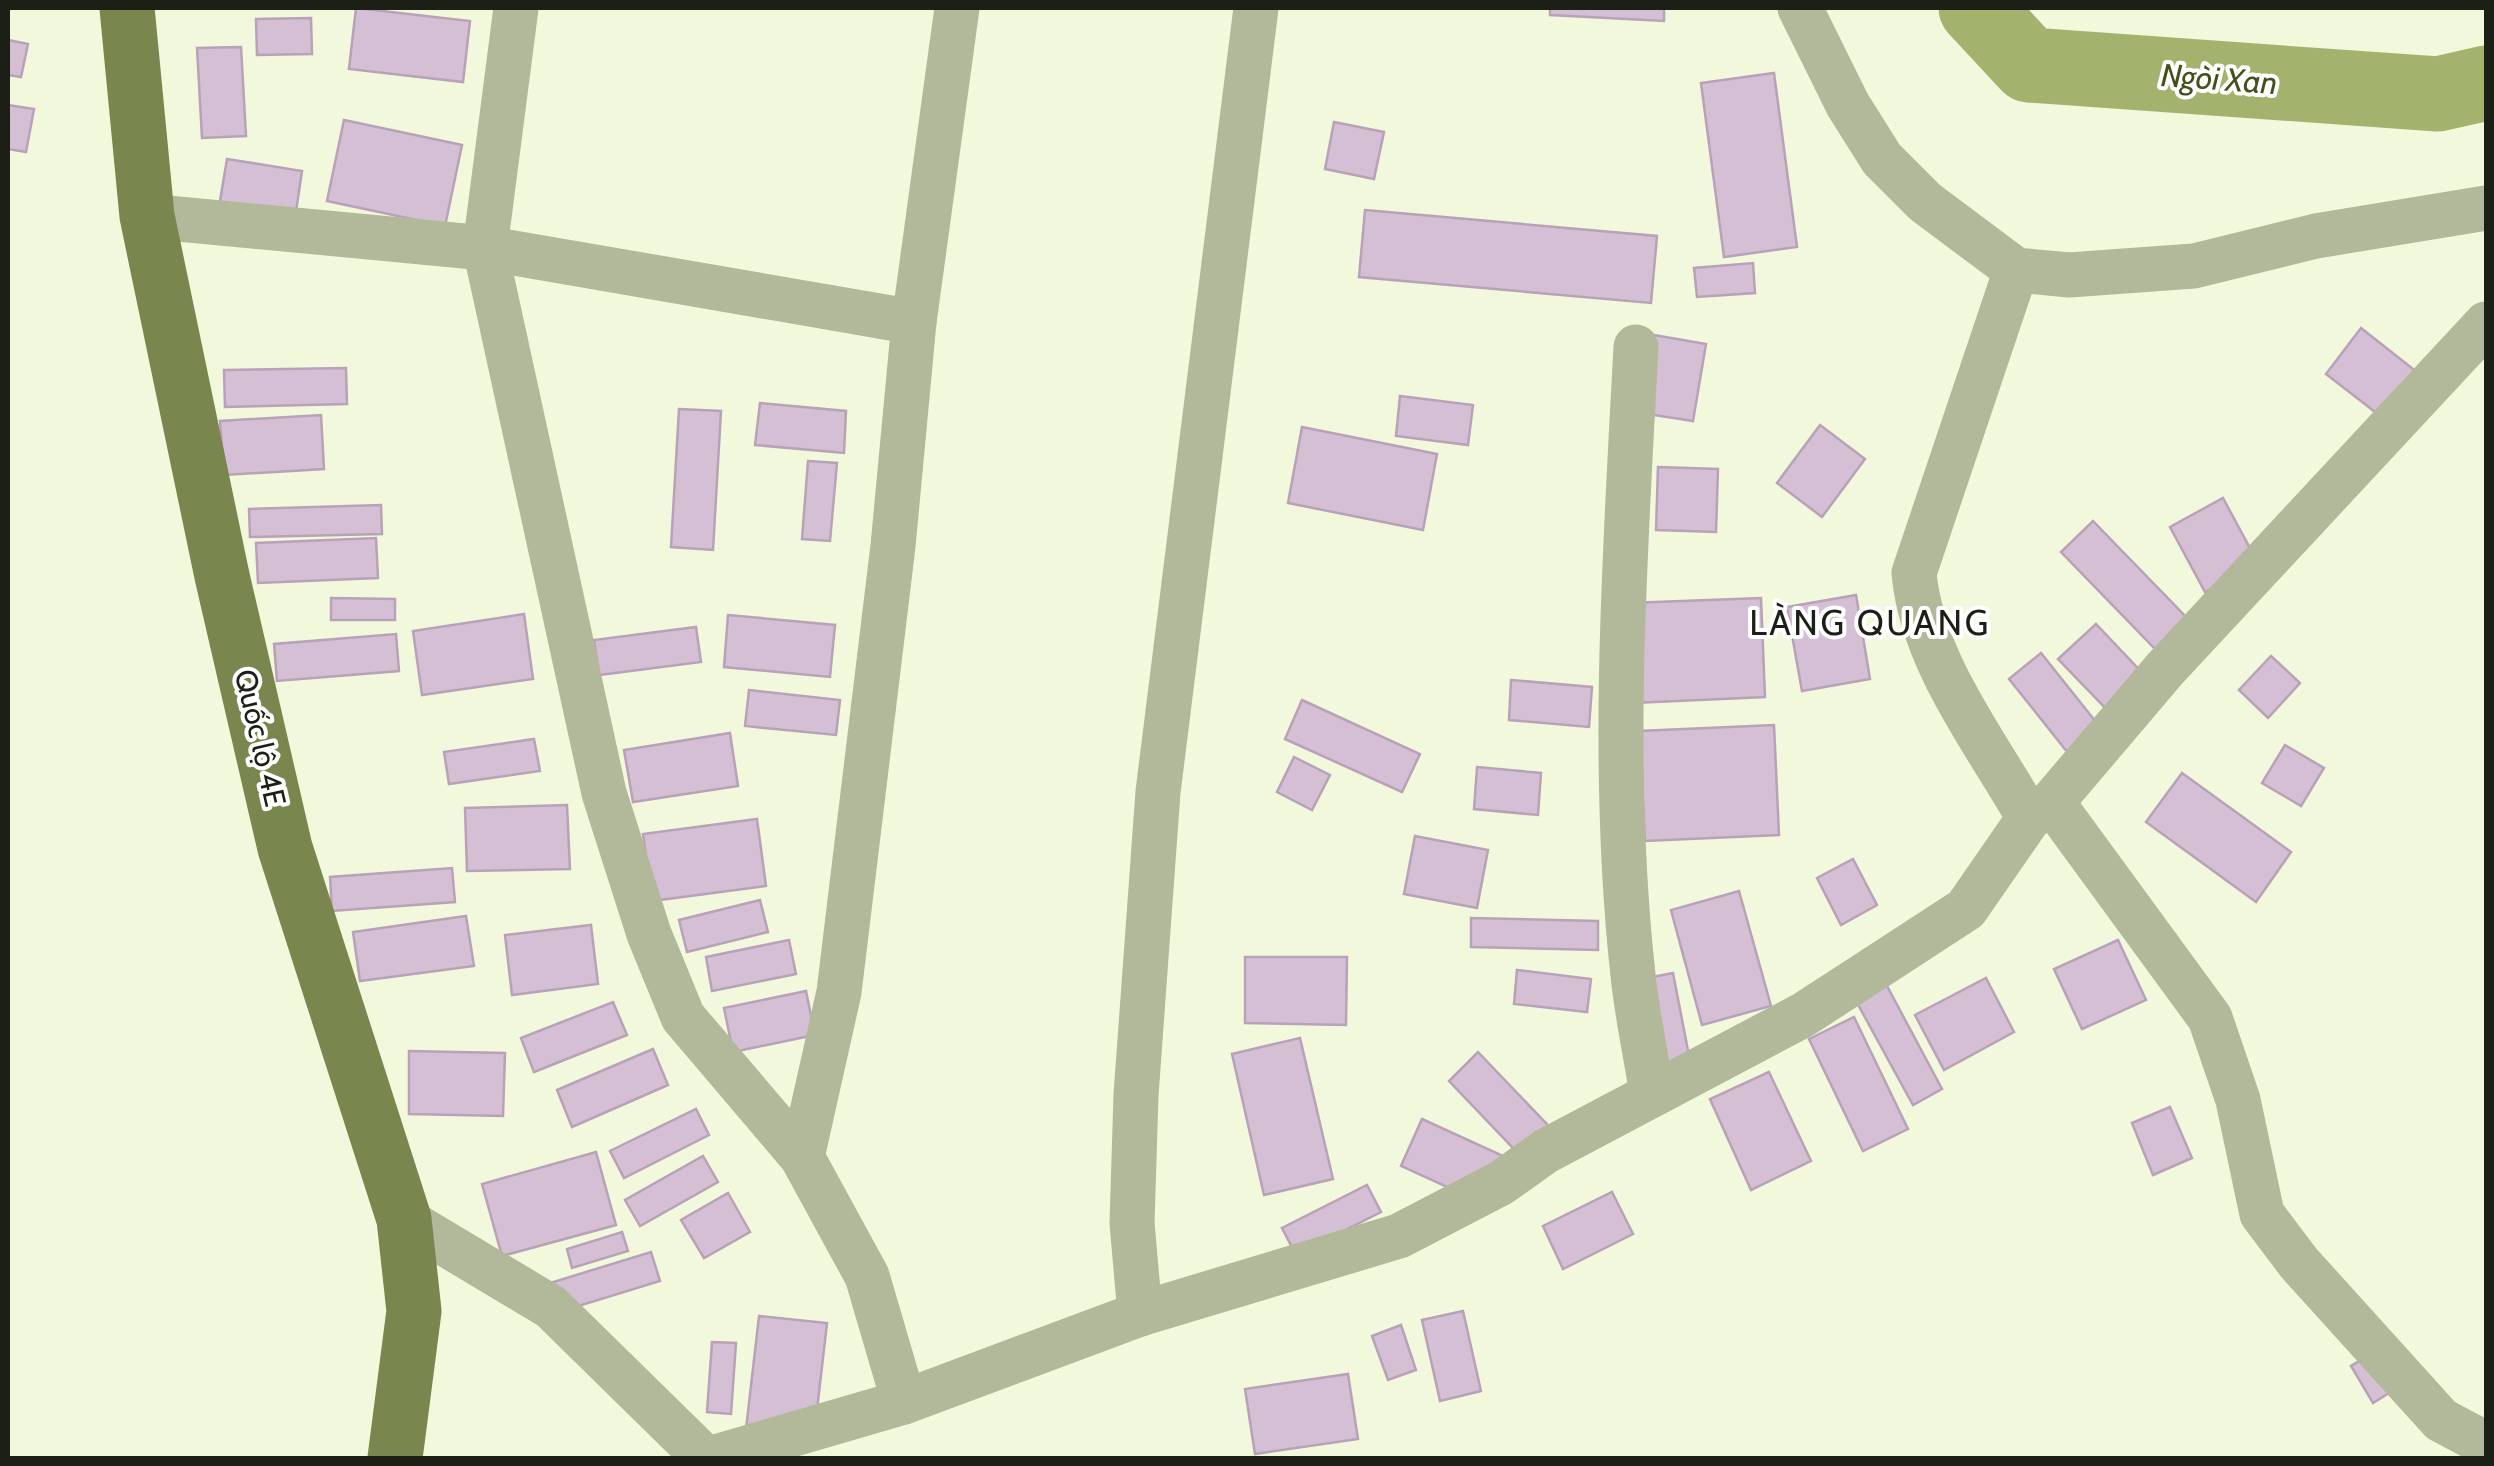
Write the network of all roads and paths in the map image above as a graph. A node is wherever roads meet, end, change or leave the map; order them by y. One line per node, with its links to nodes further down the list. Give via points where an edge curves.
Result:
1 (127, 8): 7 (main road, Quốc lộ 4E)
2 (516, 8): 8 (street)
3 (957, 8): 10 (street)
4 (1256, 8): 17 (street, via 1158,792 1135,1114 1132,1224)
5 (1800, 8): 9 (street, via 1882,159 1924,202)
6 (2486, 208): 9 (street, via 2316,236 2194,266 2069,275)
7 (148, 216): 8 (street); 16 (main road, Quốc lộ 4E, via 285,848)
8 (484, 248): 10 (street); 15 (street, via 604,793 648,934 683,1017)
9 (2016, 270): 13 (street, via 1914,573 1928,642)
10 (914, 322): 15 (street, via 894,546 839,992)
11 (2486, 324): 13 (street)
12 (1636, 346): 14 (street, via 1622,612 1622,804 1633,976)
13 (2041, 810): 14 (street, via 1966,909 1803,1015); 19 (street, via 2210,1018 2238,1100 2262,1214)
14 (1652, 1094): 17 (street, via 1400,1236)
15 (802, 1157): 18 (street, via 867,1276)
16 (404, 1218): 21 (main road, Quốc lộ 4E, via 414,1311); 22 (street, via 552,1307)
17 (1140, 1314): 18 (street)
18 (904, 1402): 22 (street)
19 (2447, 1439): 20 (street)
20 (2486, 1444)
21 (395, 1458)
22 (708, 1458)

